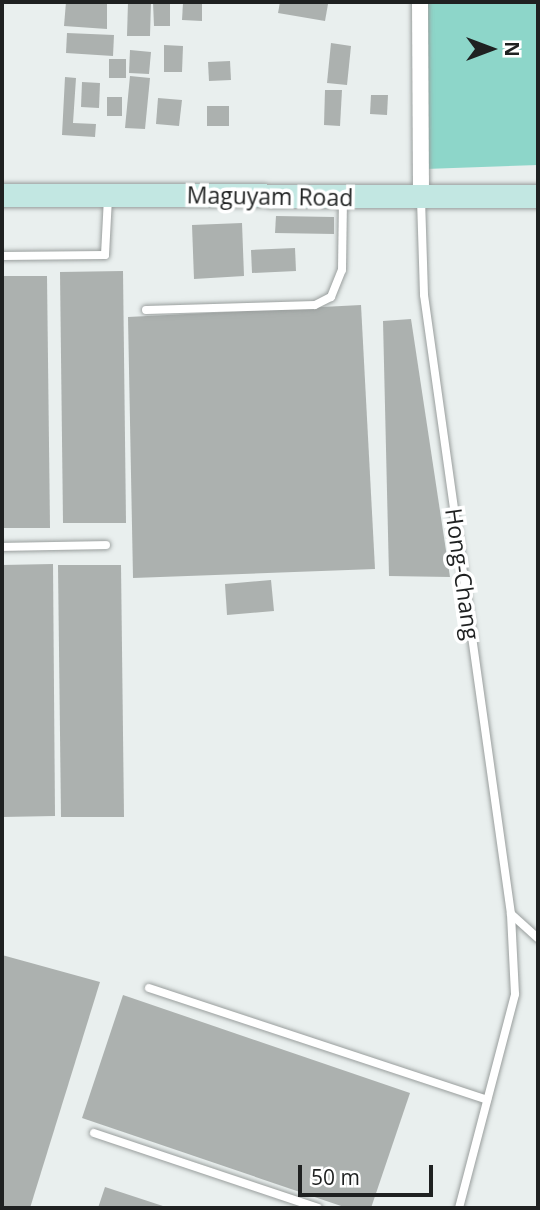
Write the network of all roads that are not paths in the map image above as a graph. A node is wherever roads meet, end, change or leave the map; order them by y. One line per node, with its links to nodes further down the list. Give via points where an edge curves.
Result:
1 (420, 2): 6 (street)
2 (108, 194): 3 (main road, Maguyam Road); 5 (main road, Maguyam Road); 7 (lane, via 105,255)
3 (2, 195)
4 (538, 196): 6 (main road, Maguyam Road)
5 (343, 197): 6 (main road, Maguyam Road); 8 (lane, via 342,270 331,297 315,305)
6 (421, 198): 11 (lane, Hong-Chang, via 424,295)
7 (2, 256)
8 (146, 310)
9 (106, 545): 10 (lane)
10 (2, 547)
11 (511, 914): 12 (lane); 14 (lane, Hong-Chang, via 515,993)
12 (538, 937)
13 (149, 988): 14 (lane)
14 (487, 1100): 17 (lane, Hong-Chang)
15 (94, 1133): 16 (lane)
16 (318, 1208)
17 (459, 1208)

